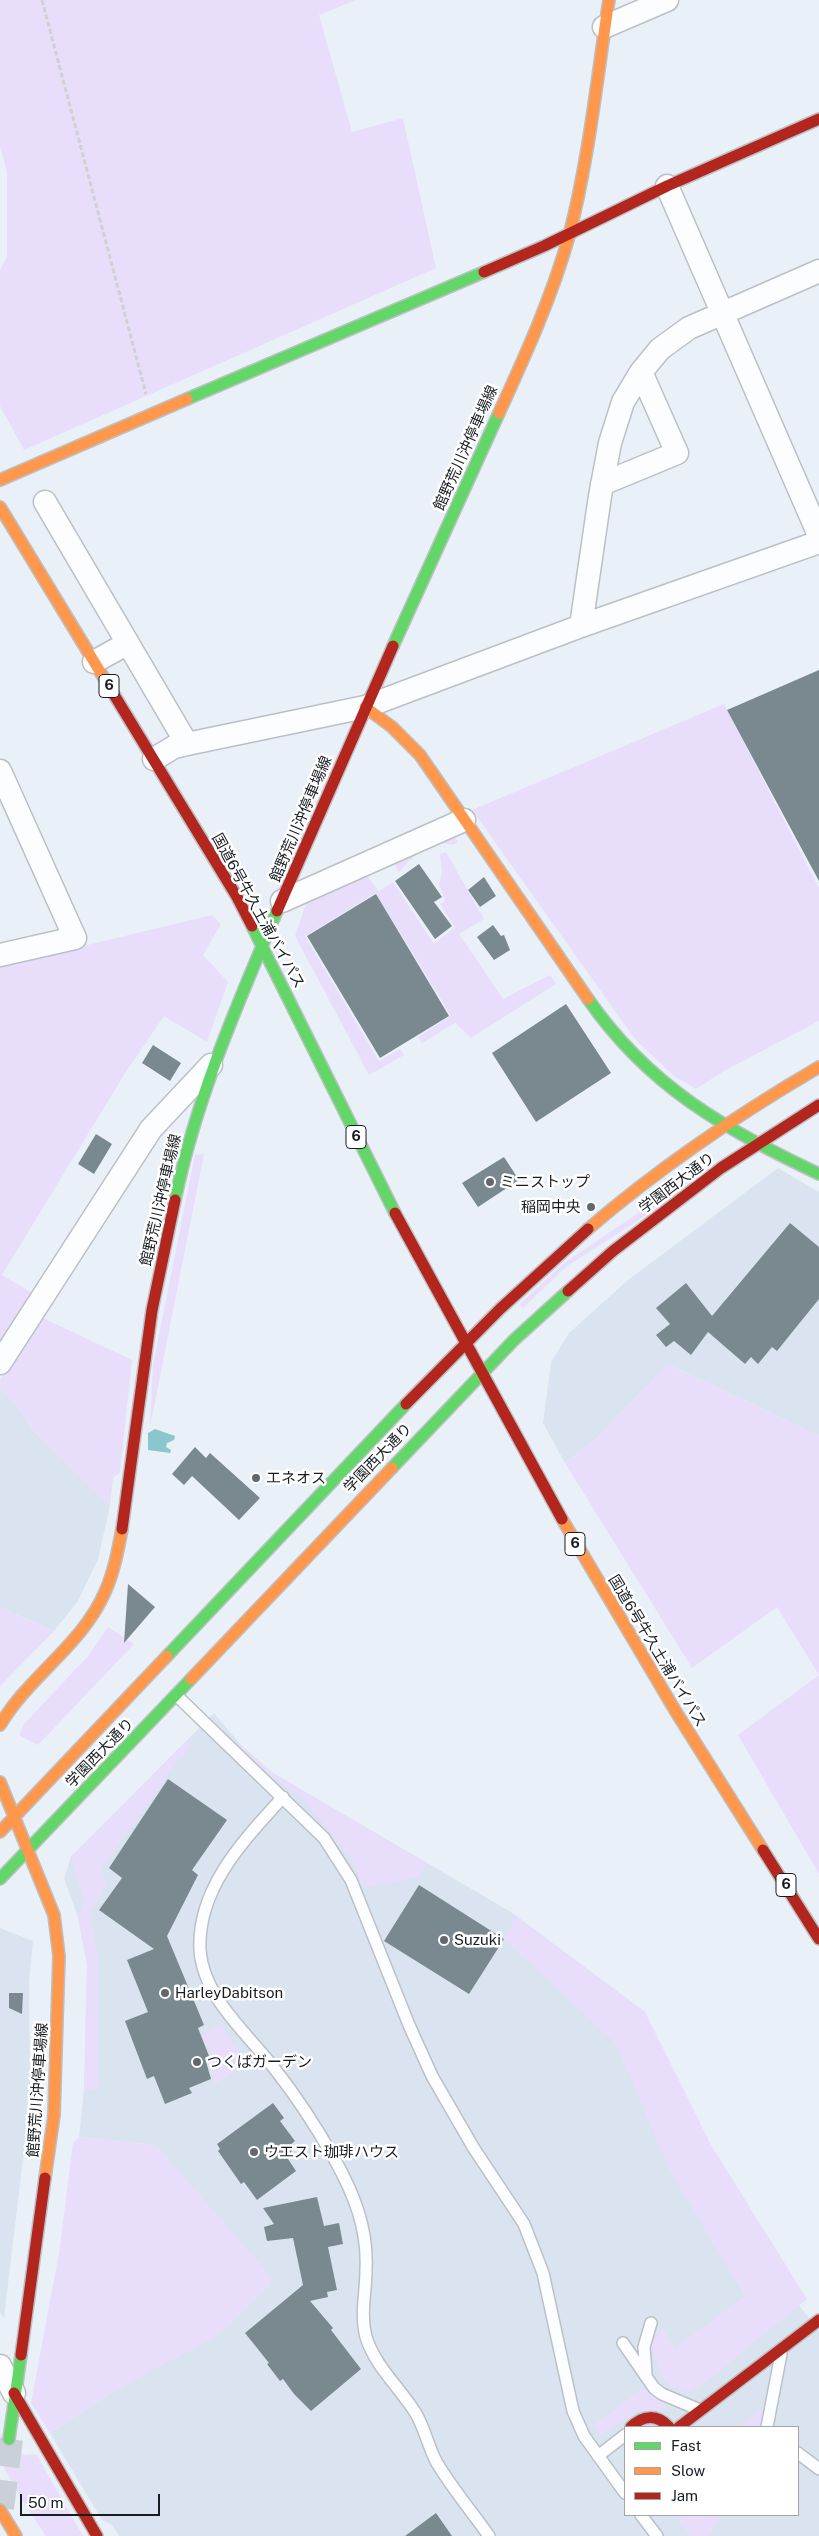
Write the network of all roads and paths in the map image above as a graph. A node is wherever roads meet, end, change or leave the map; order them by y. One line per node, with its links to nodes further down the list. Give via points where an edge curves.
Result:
1 (42, 0): 11 (path, via 140,375)
2 (609, 0): 4 (main road, 館野荒川沖停車場線)
3 (667, 0): 4 (street)
4 (604, 27): 7 (main road, 館野荒川沖停車場線, via 583,167)
5 (819, 119): 6 (main road)
6 (667, 186): 7 (main road); 9 (street)
7 (569, 235): 11 (main road); 21 (main road, 館野荒川沖停車場線, via 541,318)
8 (819, 271): 9 (street)
9 (723, 312): 10 (street, via 689,328 650,359); 16 (street)
10 (641, 372): 13 (street, via 616,421); 13 (street, via 677,454)
11 (153, 413): 12 (main road)
12 (0, 480)
13 (602, 484): 18 (street)
14 (45, 502): 19 (street)
15 (0, 507): 20 (main road, 国道6号牛久土浦バイパス / 6)
16 (819, 535)
17 (819, 542): 18 (street)
18 (581, 626): 21 (street)
19 (128, 644): 20 (street); 22 (street)
20 (94, 662): 23 (main road, 国道6号牛久土浦バイパス / 6)
21 (366, 708): 22 (street); 25 (main road, via 392,727 420,756); 26 (main road, 館野荒川沖停車場線)
22 (187, 744): 23 (street, via 174,747)
23 (154, 759): 27 (main road, 国道6号牛久土浦バイパス / 6)
24 (3, 781): 28 (street, via 75,938)
25 (464, 820): 26 (street); 32 (main road, via 625,1047 693,1106)
26 (282, 901): 27 (main road, 館野荒川沖停車場線)
27 (262, 946): 29 (main road, 館野荒川沖停車場線); 35 (main road, 国道6号牛久土浦バイパス / 6, via 360,1146)
28 (0, 955)
29 (214, 1062): 36 (street, via 151,1129); 39 (main road, 館野荒川沖停車場線, via 196,1115 176,1194 154,1300 116,1560 105,1592 88,1621 13,1704)
30 (819, 1067): 32 (main road, 学園西大通り)
31 (819, 1105): 33 (main road, 学園西大通り)
32 (723, 1125): 33 (main road); 35 (main road, 学園西大通り, via 608,1212 497,1310)
33 (756, 1144): 34 (main road); 37 (main road, 学園西大通り, via 613,1251)
34 (819, 1174)
35 (466, 1342): 37 (main road, 6); 42 (main road, 学園西大通り)
36 (0, 1363)
37 (481, 1371): 38 (main road, 学園西大通り); 46 (main road, 国道6号牛久土浦バイパス / 6, via 576,1545 676,1712)
38 (176, 1695): 41 (lane); 44 (main road, 学園西大通り)
39 (0, 1725)
40 (0, 1782): 42 (main road, 館野荒川沖停車場線)
41 (283, 1797): 62 (lane, via 324,1838 352,1880 432,2076 472,2146 524,2224 544,2273 573,2411 584,2436); 70 (lane, via 252,1831 221,1873 210,1895 200,1932 203,1969 217,1997 301,2105 349,2187 358,2207 366,2248 362,2311 371,2350 416,2414 443,2472)
42 (13, 1818): 43 (main road, 学園西大通り); 44 (main road, 館野荒川沖停車場線)
43 (0, 1832)
44 (27, 1850): 45 (main road, 学園西大通り); 53 (main road, 館野荒川沖停車場線, via 54,1915 59,1956 58,2042 54,2115)
45 (0, 1880)
46 (819, 1939)
47 (819, 2320): 50 (main road)
48 (651, 2323): 52 (lane, via 644,2347 644,2361 646,2374)
49 (623, 2343): 52 (lane)
50 (782, 2350): 54 (main road); 58 (lane)
51 (0, 2366): 53 (street)
52 (654, 2388): 54 (lane)
53 (14, 2393): 60 (main road, 館野荒川沖停車場線); 69 (main road)
54 (701, 2410): 57 (main road)
55 (632, 2426): 56 (main road, via 650,2417)
56 (669, 2426)
57 (680, 2426)
58 (767, 2426)
59 (624, 2436): 62 (lane)
60 (9, 2439)
61 (799, 2454): 63 (lane)
62 (598, 2456): 64 (lane)
63 (819, 2468)
64 (624, 2492)
65 (0, 2510): 68 (main road)
66 (642, 2516): 71 (lane)
67 (647, 2516): 71 (lane)
68 (16, 2536)
69 (97, 2536)
70 (489, 2536)
71 (657, 2536)

